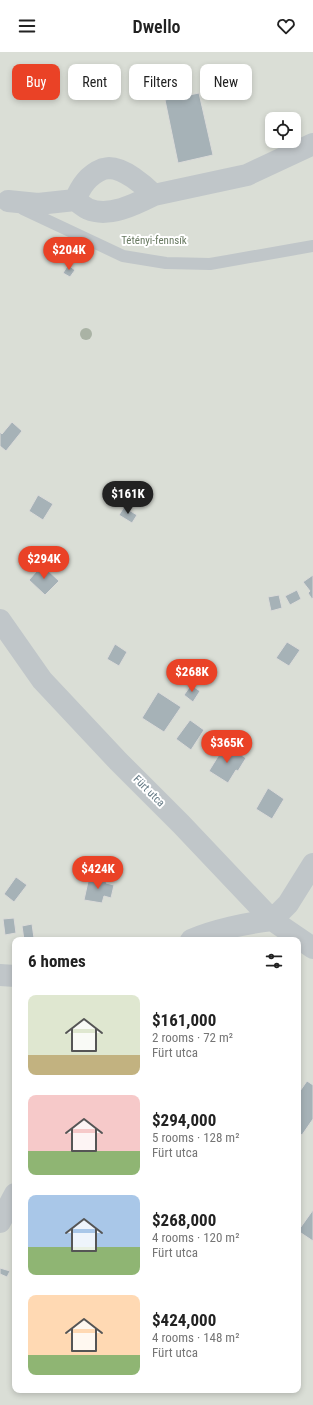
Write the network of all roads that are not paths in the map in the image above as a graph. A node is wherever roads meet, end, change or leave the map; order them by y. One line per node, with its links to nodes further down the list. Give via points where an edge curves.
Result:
1 (313, 144): 2 (street, via 247,175)
2 (154, 195): 4 (street, via 133,206 103,211 89,209); 4 (street, via 135,179 109,167 95,172 82,185)
3 (4, 200): 4 (street, via 38,204); 5 (lane, via 123,256 166,263 210,264)
4 (75, 200)
5 (313, 246)
6 (0, 620): 8 (street, Fürt utca, via 42,680)
7 (313, 864): 8 (street, via 288,904)
8 (272, 920): 9 (street); 10 (street, Fürt utca)
9 (200, 937)
10 (297, 937)
11 (301, 940): 12 (street, Fürt utca)
12 (313, 948)
13 (0, 975): 14 (street)
14 (12, 976)
15 (12, 1200): 16 (street)
16 (0, 1222)

